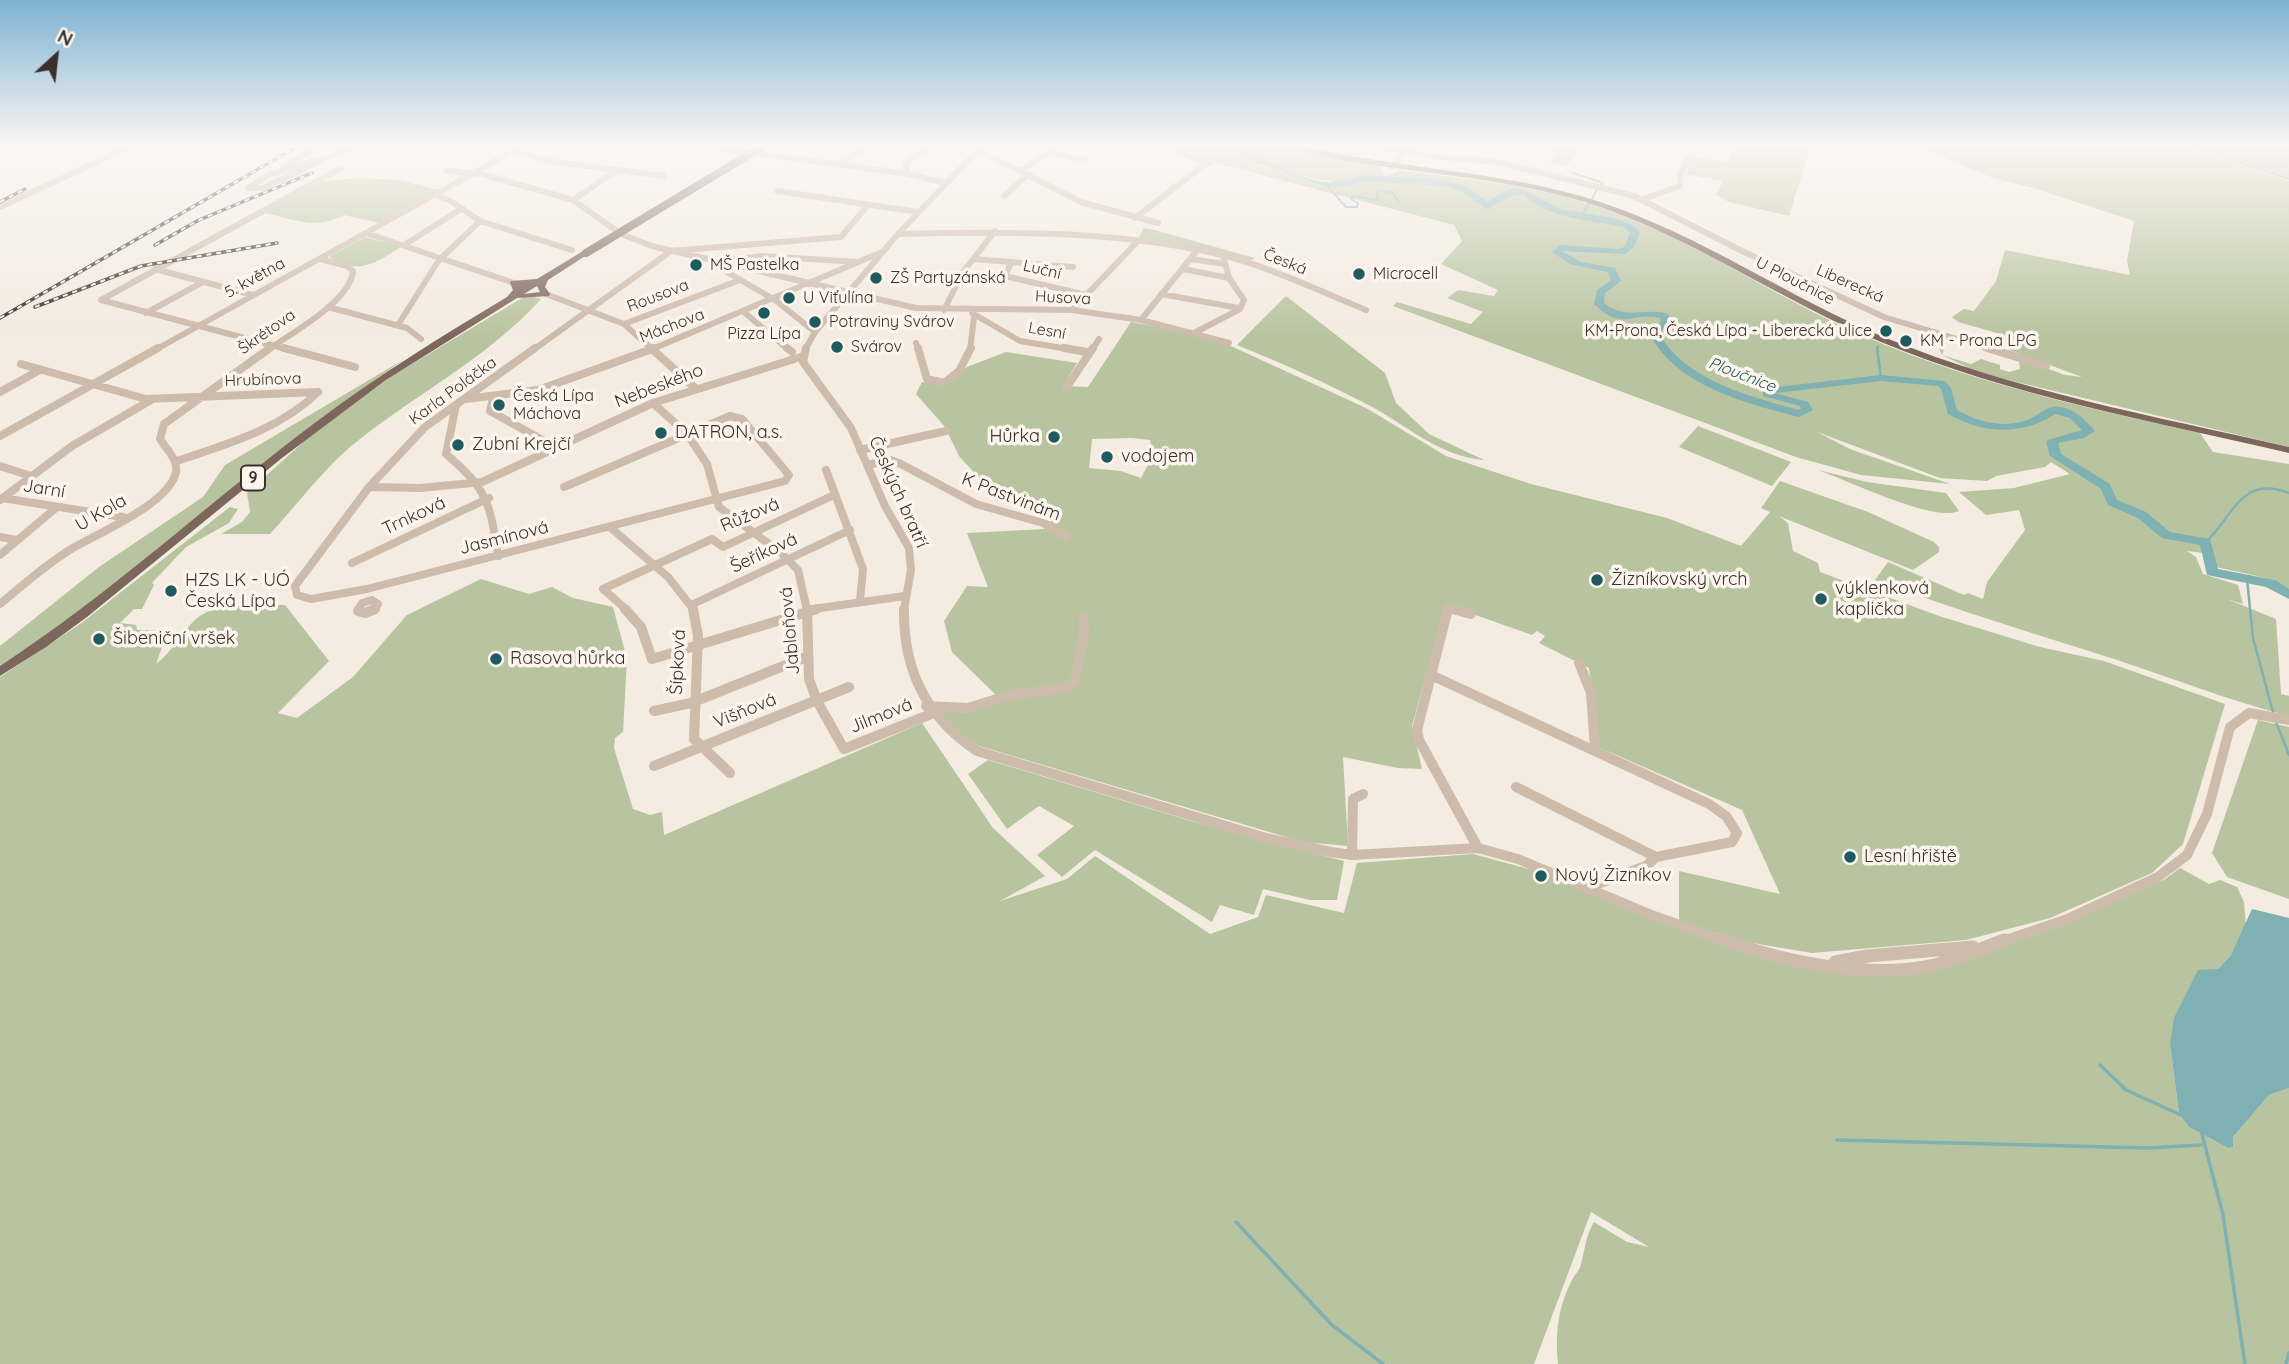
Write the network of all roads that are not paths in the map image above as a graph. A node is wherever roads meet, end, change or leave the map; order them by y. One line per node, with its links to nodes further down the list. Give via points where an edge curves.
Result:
1 (266, 209): 37 (street)
2 (410, 209): 18 (street, 5. května)
3 (461, 209): 15 (street); 21 (street)
4 (589, 209): 24 (street, via 621,234)
5 (660, 209): 39 (main road, 9, bridge)
6 (865, 209): 24 (street, via 841,237)
7 (894, 209): 13 (street)
8 (921, 209): 13 (street)
9 (1103, 209): 14 (street)
10 (1147, 209): 14 (street)
11 (1610, 209): 79 (main road, U Ploučnice, via 1861,331)
12 (1660, 209): 76 (street, Liberecká, via 1884,317)
13 (918, 212): 19 (street)
14 (1135, 218): 16 (street)
15 (480, 221): 23 (street); 27 (street)
16 (1158, 223)
17 (995, 231): 19 (street, Česká); 20 (street, Česká); 29 (street)
18 (366, 233): 21 (street); 28 (street, 5. května)
19 (898, 234): 25 (street)
20 (1138, 241): 22 (street, Česká); 48 (street)
21 (404, 245): 27 (street)
22 (1198, 249): 26 (street, Česká); 30 (street)
23 (572, 250)
24 (671, 251): 31 (street); 53 (street, Karla Poláčka)
25 (882, 252): 32 (street, Máchova); 45 (street)
26 (1223, 255): 34 (street); 56 (street, Česká)
27 (442, 257): 42 (street); 62 (street)
28 (320, 259): 47 (street, 5. května); 51 (street, Škrétova, via 353,271 348,288)
29 (973, 259): 33 (street); 54 (street)
30 (1190, 259): 34 (street); 36 (street)
31 (722, 261): 32 (street, via 763,256); 40 (street, via 727,272); 43 (street, Husova)
32 (858, 262): 43 (street, Máchova)
33 (1011, 263): 35 (street); 48 (street, Luční, via 1005,276)
34 (1225, 264): 38 (street)
35 (1073, 267)
36 (1183, 268): 38 (street); 46 (street)
37 (155, 269): 41 (street); 57 (street, via 101,300)
38 (1229, 278): 52 (street, via 1244,300)
39 (544, 279): 42 (main road); 44 (main road, via 541,287); 49 (main road, 9)
40 (740, 279): 50 (street); 61 (street, Rousova)
41 (203, 282): 47 (street); 57 (street)
42 (514, 282): 49 (main road, via 517,290)
43 (810, 285): 45 (street, Husova); 50 (street, Máchova)
44 (546, 294): 49 (main road); 53 (street)
45 (850, 294): 54 (street, Husova); 64 (street)
46 (1161, 294): 52 (street); 60 (street)
47 (253, 295): 63 (street, 5. května)
48 (1086, 295): 55 (street)
49 (510, 300): 135 (main road, 9, via 321,422 105,601)
50 (775, 300): 58 (street, Máchova); 64 (street)
51 (328, 307): 62 (street); 70 (street, Škrétova)
52 (1240, 309): 65 (street)
53 (589, 310): 61 (street); 85 (street, Karla Poláčka)
54 (944, 310): 59 (street, Husova)
55 (1072, 310): 59 (street, Husova); 60 (street, Husova)
56 (1366, 310)
57 (146, 313): 63 (street)
58 (745, 313): 71 (street, Máchova); 72 (street)
59 (972, 313): 69 (street, via 977,333 972,350 952,379 944,383 927,379); 73 (street, Lesní, via 1020,341)
60 (1141, 320): 65 (street, Husova)
61 (624, 324): 71 (street)
62 (398, 325): 66 (street)
63 (199, 326): 70 (street); 80 (street, 5. května)
64 (815, 332): 74 (street)
65 (1196, 332): 68 (street, Husova)
66 (421, 338)
67 (1099, 339): 73 (street)
68 (1229, 343)
69 (916, 344)
70 (272, 345): 77 (street); 84 (street, Škrétova)
71 (654, 348): 81 (street); 86 (street, Máchova, via 537,393)
72 (792, 352)
73 (1087, 352): 82 (street)
74 (804, 356): 81 (street, Nebeského); 95 (street, Českých bratří, via 807,369 845,418)
75 (20, 364): 78 (street, Hrubínova)
76 (2046, 366)
77 (355, 367)
78 (40, 370): 80 (street, Hrubínova); 83 (street)
79 (1999, 380): 90 (main road)
80 (94, 384): 87 (street, Hrubínova); 93 (street, 5. května)
81 (695, 388): 88 (street, Nebeského)
82 (1066, 388)
83 (0, 392)
84 (200, 397): 87 (street, Hrubínova); 97 (street, Škrétova, via 170,417 159,432 160,441); 97 (street, Hrubínova, via 318,392 271,425)
85 (465, 399): 86 (street, Máchova); 89 (street, Karla Poláčka)
86 (493, 399): 94 (street, via 490,411)
87 (151, 400): 101 (street)
88 (653, 403): 92 (street); 94 (street, Nebeského)
89 (456, 405): 102 (street, via 446,454); 103 (street, Karla Poláčka, via 411,439)
90 (2103, 407): 96 (main road)
91 (946, 431): 95 (street)
92 (687, 434): 104 (street); 107 (street, via 707,464); 107 (street, Jasmínová, via 738,416 789,474 785,481)
93 (0, 436)
94 (555, 447): 102 (street, Nebeského, via 482,482)
95 (860, 450): 98 (street, Českých bratří)
96 (2289, 450)
97 (177, 461): 110 (street, U Kola, via 176,474 165,489)
98 (867, 465): 115 (street, K Pastvinám, via 890,460 899,463 976,504 1043,523); 124 (street, Českých bratří, via 909,549)
99 (0, 466): 101 (street)
100 (826, 470): 105 (street)
101 (31, 476): 108 (street)
102 (475, 479): 103 (street, Nebeského, via 420,488); 106 (street)
103 (369, 487): 123 (street, Karla Poláčka, via 295,586)
104 (564, 487)
105 (834, 495): 112 (street); 113 (street, Růžová)
106 (489, 498): 118 (street); 120 (street, Trnková)
107 (718, 498): 111 (street, Jasmínová); 113 (street, Jabloňová, via 719,507)
108 (1, 499): 109 (street, Jarní)
109 (57, 507): 110 (street, Jarní); 116 (street, U Kola)
110 (123, 517): 127 (street, U Kola, via 68,551)
111 (611, 528): 118 (street, Jasmínová); 121 (street, Šípková)
112 (850, 530): 119 (street, Šeříková); 126 (street, via 863,569)
113 (754, 532): 119 (street, Jabloňová); 121 (street, Růžová, via 723,547 712,539)
114 (0, 537): 116 (street)
115 (1066, 537)
116 (17, 540): 117 (street, U Kola)
117 (0, 555)
118 (498, 556): 122 (street, Jasmínová)
119 (788, 558): 128 (street, Šeříková); 129 (street, Jabloňová, via 801,577)
120 (352, 563)
121 (653, 566): 128 (street, Šípková); 132 (street, Růžová, via 603,589 639,622 652,659)
122 (368, 589): 123 (street, Jasmínová, via 311,599); 125 (street)
123 (297, 595)
124 (905, 596): 126 (street); 140 (street, Českých bratří, via 905,638 918,690)
125 (368, 601)
126 (860, 601): 129 (street)
127 (0, 604)
128 (691, 605): 132 (street, Šípková)
129 (807, 610): 132 (street); 133 (street, Jabloňová)
130 (1471, 614): 136 (street, via 1448,607)
131 (1084, 617): 140 (street, via 1075,681 1067,688 1010,695 962,709)
132 (696, 647): 139 (street, Šípková)
133 (806, 657): 138 (street, Jabloňová); 139 (street)
134 (1579, 663): 145 (street, via 1590,691)
135 (0, 672)
136 (1431, 675): 145 (street); 150 (street, via 1417,730 1419,740)
137 (849, 687): 138 (street, Višňová)
138 (817, 701): 143 (street, Višňová); 144 (street, Jabloňová)
139 (691, 703): 141 (street); 143 (street, Šípková, via 694,739)
140 (929, 710): 144 (street, Jilmová); 151 (street, Českých bratří, via 944,729 976,751 1266,838)
141 (654, 711)
142 (2289, 720): 153 (street, Českých bratří, via 2248,712 2236,717 2207,814 2193,844 2187,855 2158,877 2065,920 1933,965 1885,970 1821,965 1748,949)
143 (700, 747): 146 (street, Višňová); 147 (street)
144 (844, 749)
145 (1595, 749): 152 (street, via 1732,820 1737,833 1732,842)
146 (654, 766)
147 (730, 773)
148 (1516, 787): 152 (street)
149 (1363, 794): 151 (street, via 1353,799)
150 (1478, 848): 151 (street, Českých bratří); 153 (street, Českých bratří)
151 (1352, 855)
152 (1656, 857): 153 (street, via 1646,866)
153 (1589, 887)

